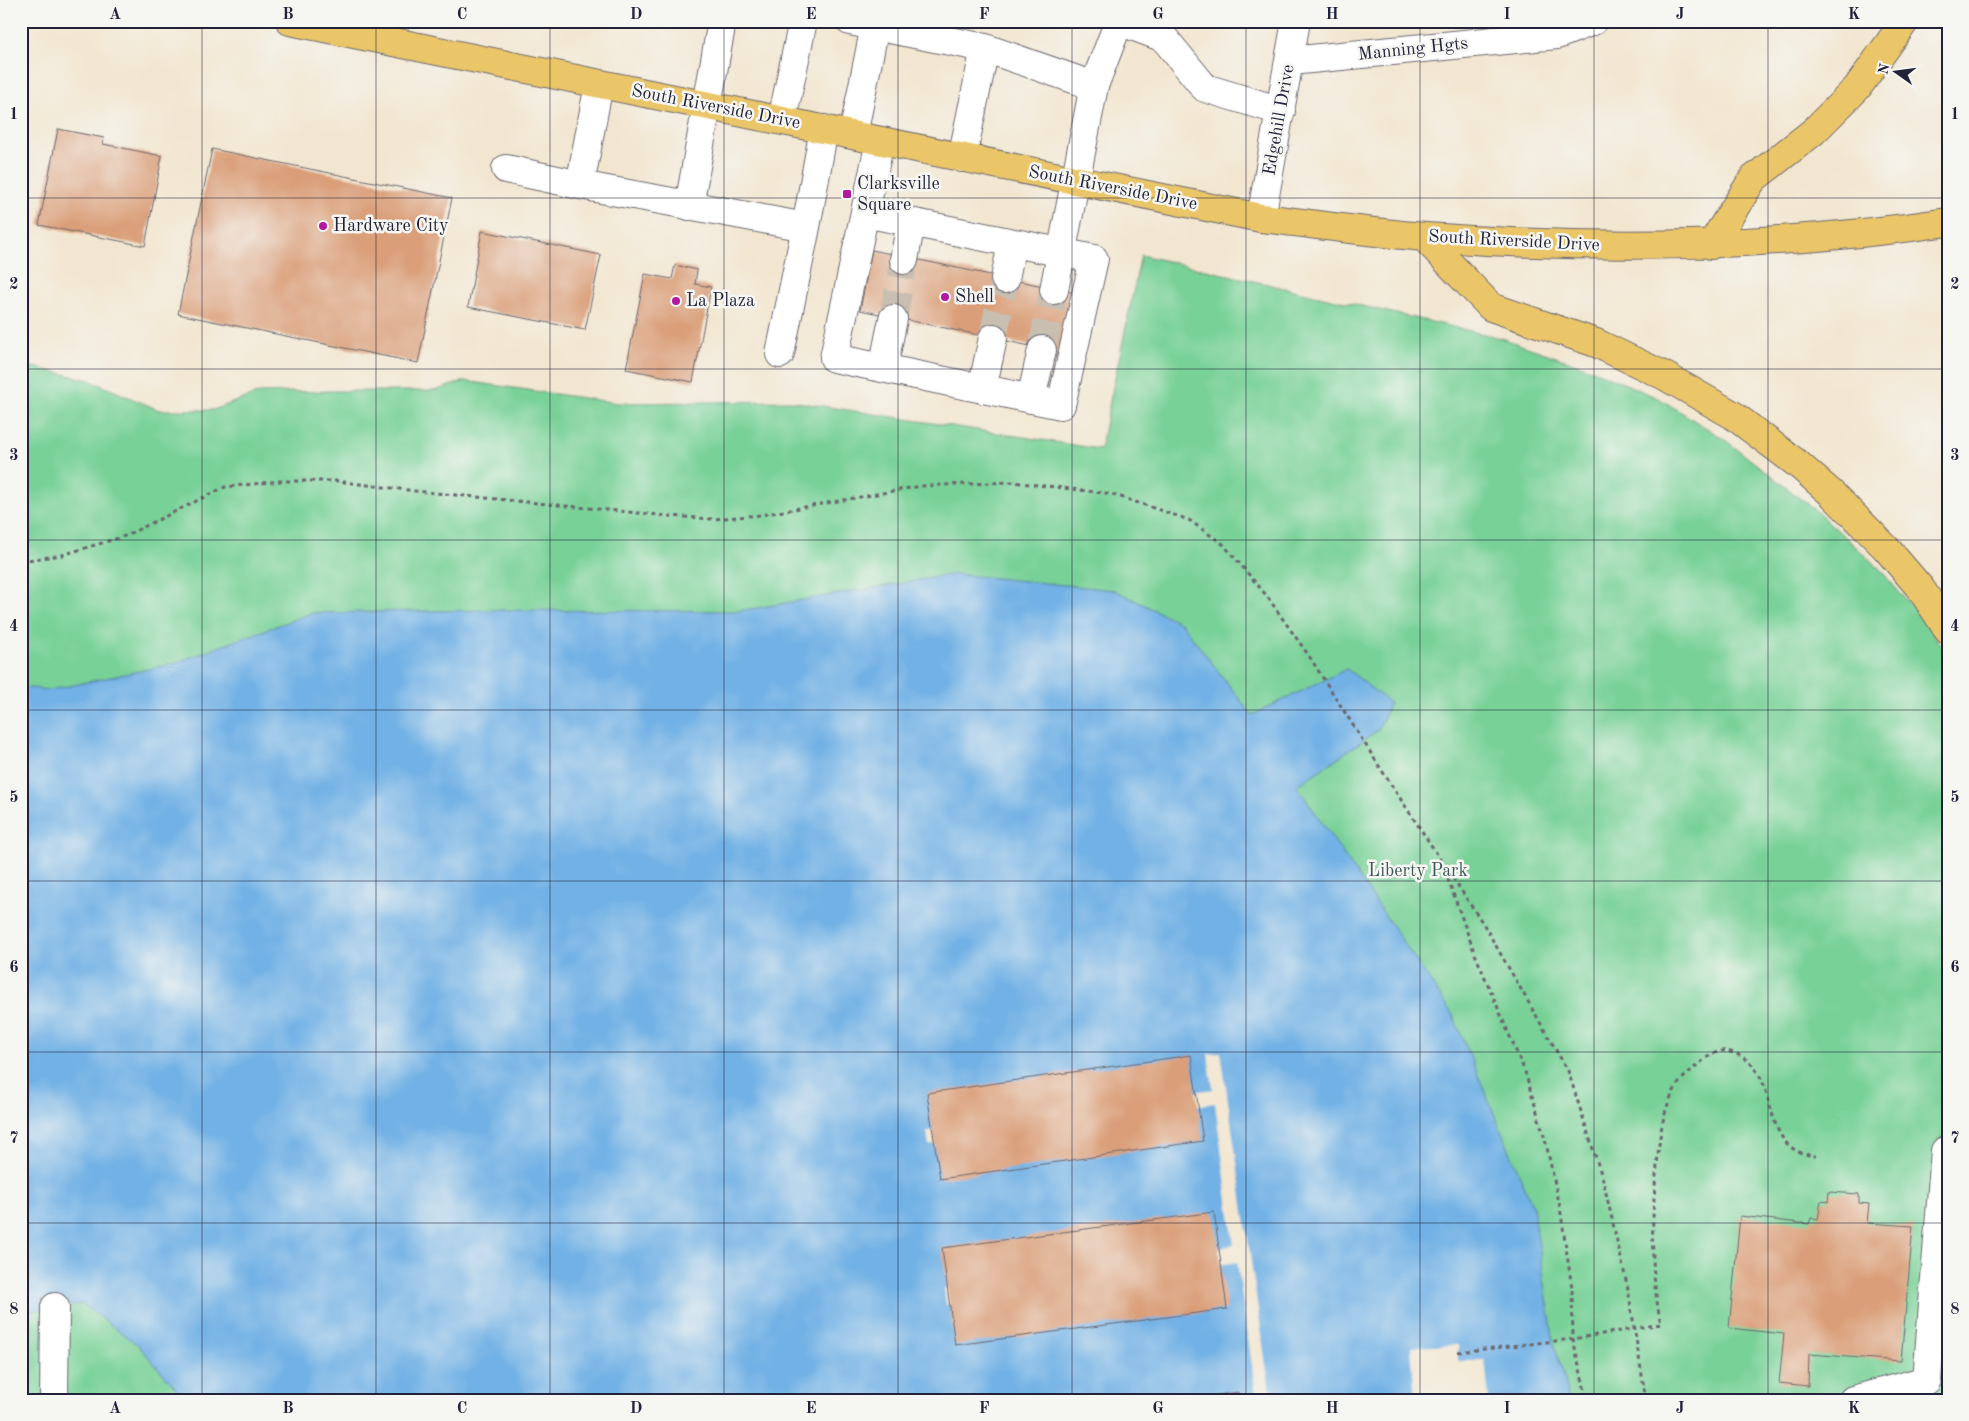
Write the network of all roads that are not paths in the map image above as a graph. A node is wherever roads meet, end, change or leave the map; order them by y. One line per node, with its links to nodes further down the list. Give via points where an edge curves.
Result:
1 (290, 21): 9 (highway, South Riverside Drive)
2 (722, 21): 15 (street)
3 (803, 21): 17 (street)
4 (1119, 21): 10 (street); 14 (street)
5 (1296, 21): 12 (street, Edgehill Drive)
6 (1592, 21): 12 (street, Manning Hgts, via 1557,35)
7 (1905, 21): 33 (highway, via 1857,88 1813,132 1753,178)
8 (867, 23): 11 (street); 19 (street)
9 (319, 24): 13 (highway, South Riverside Drive)
10 (1167, 29): 16 (street, via 1205,88)
11 (985, 48): 14 (street); 21 (street)
12 (1290, 61): 16 (street, Edgehill Drive)
13 (599, 84): 15 (highway, South Riverside Drive); 24 (street)
14 (1094, 86): 23 (street)
15 (706, 105): 17 (highway, South Riverside Drive); 25 (street)
16 (1281, 111): 27 (street, Edgehill Drive)
17 (782, 120): 18 (highway, South Riverside Drive)
18 (824, 129): 19 (highway, South Riverside Drive); 30 (street)
19 (854, 135): 20 (highway, South Riverside Drive)
20 (880, 141): 21 (highway, South Riverside Drive); 26 (street)
21 (962, 158): 23 (highway, South Riverside Drive)
22 (506, 169): 24 (street)
23 (1075, 181): 27 (highway, South Riverside Drive); 34 (street)
24 (580, 185): 25 (street)
25 (689, 206): 30 (street)
26 (865, 213): 28 (street); 42 (street, via 834,358)
27 (1261, 218): 31 (highway, South Riverside Drive)
28 (911, 222): 32 (street); 35 (street)
29 (1948, 222): 33 (highway, South Riverside Drive, via 1816,238)
30 (806, 228): 41 (street)
31 (1424, 237): 33 (highway, South Riverside Drive, via 1606,246); 45 (highway, via 1491,307 1596,343 1665,376 1740,420 1800,465 1886,548 1921,589)
32 (1012, 242): 34 (street); 36 (street)
33 (1711, 245)
34 (1062, 253): 37 (street); 44 (street, via 1094,259 1061,405)
35 (904, 260)
36 (1005, 279)
37 (1054, 290)
38 (893, 319): 42 (street)
39 (993, 338): 43 (street)
40 (1042, 350): 44 (street)
41 (780, 354)
42 (883, 368): 43 (street)
43 (982, 389): 44 (street)
44 (1031, 399)
45 (1948, 630)
46 (1948, 1151): 48 (street, via 1944,1151)
47 (55, 1307): 49 (street)
48 (1939, 1353): 50 (street, via 1927,1380)
49 (54, 1400)
50 (1852, 1400)

